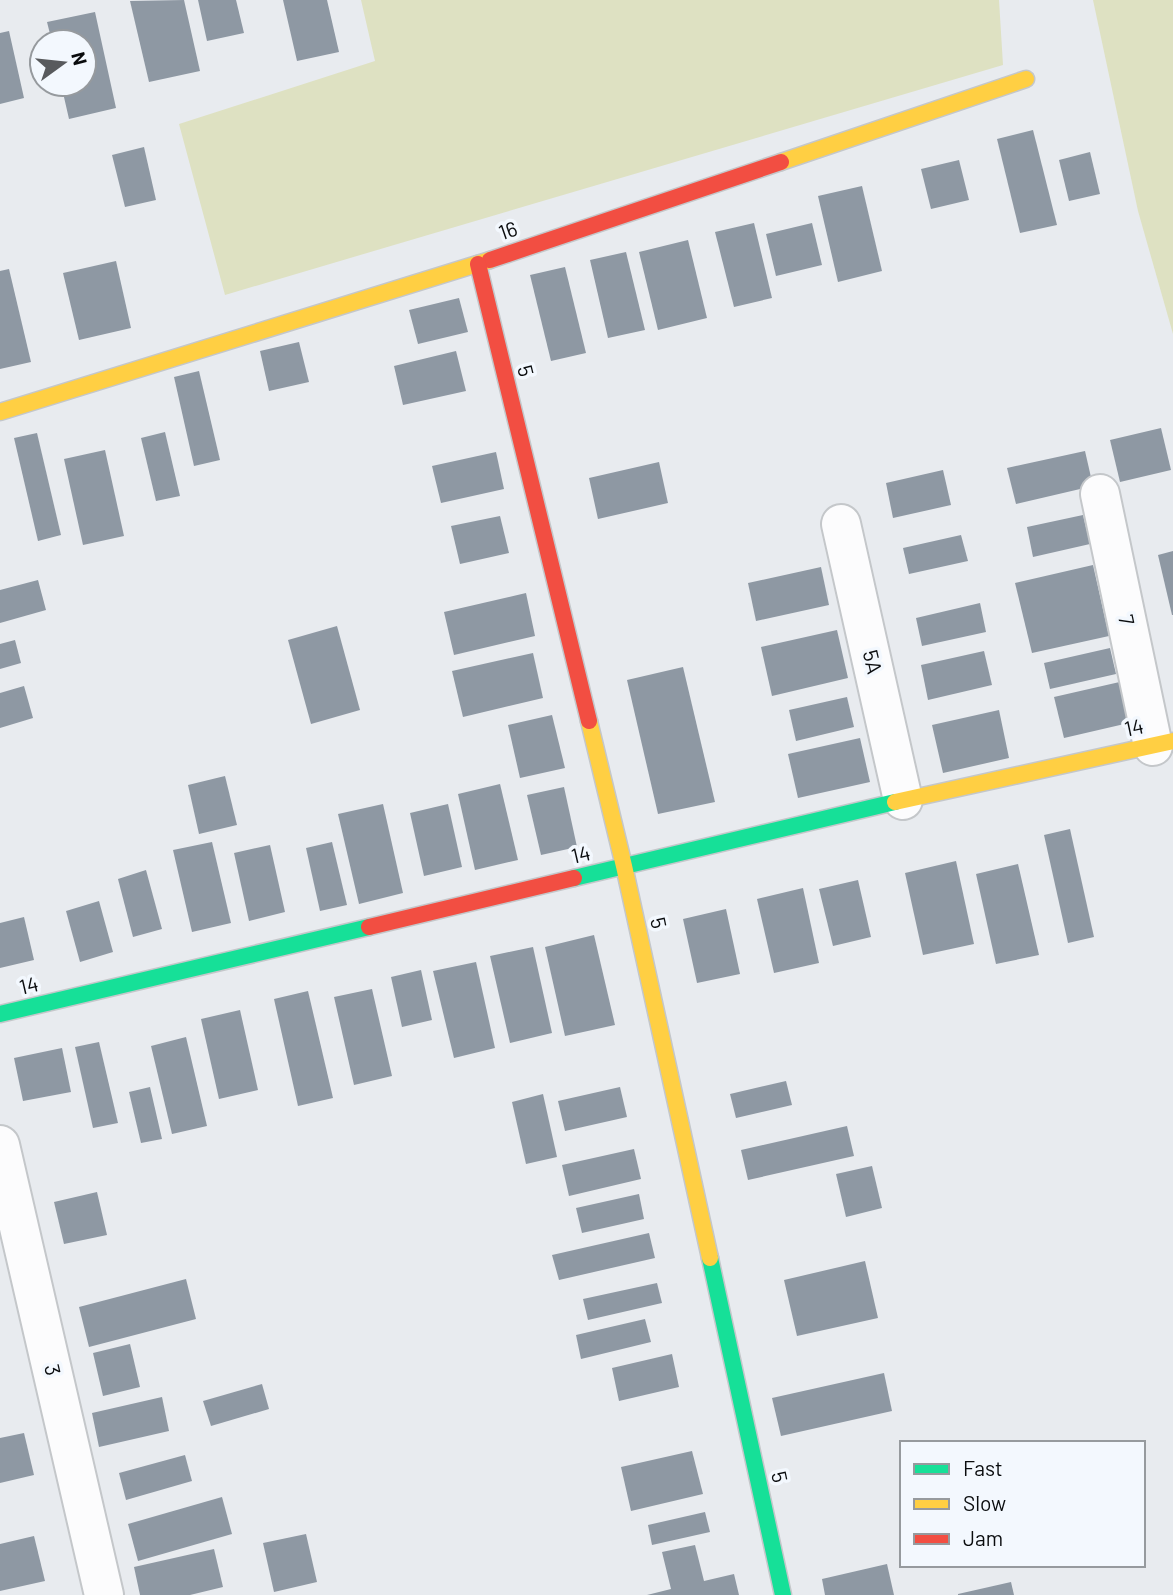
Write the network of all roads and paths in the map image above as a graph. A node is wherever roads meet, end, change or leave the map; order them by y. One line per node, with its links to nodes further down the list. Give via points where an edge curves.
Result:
1 (1027, 79): 2 (street, 16)
2 (478, 264): 3 (street, 16); 8 (street, 5)
3 (0, 412)
4 (1100, 494): 6 (street, 7)
5 (841, 524): 7 (street, 5A)
6 (1163, 743): 7 (street, 14)
7 (904, 800): 8 (street, 14)
8 (624, 866): 9 (street, 14); 12 (street, 5)
9 (0, 1014)
10 (0, 1145): 11 (street, 3)
11 (104, 1595)
12 (783, 1595)

